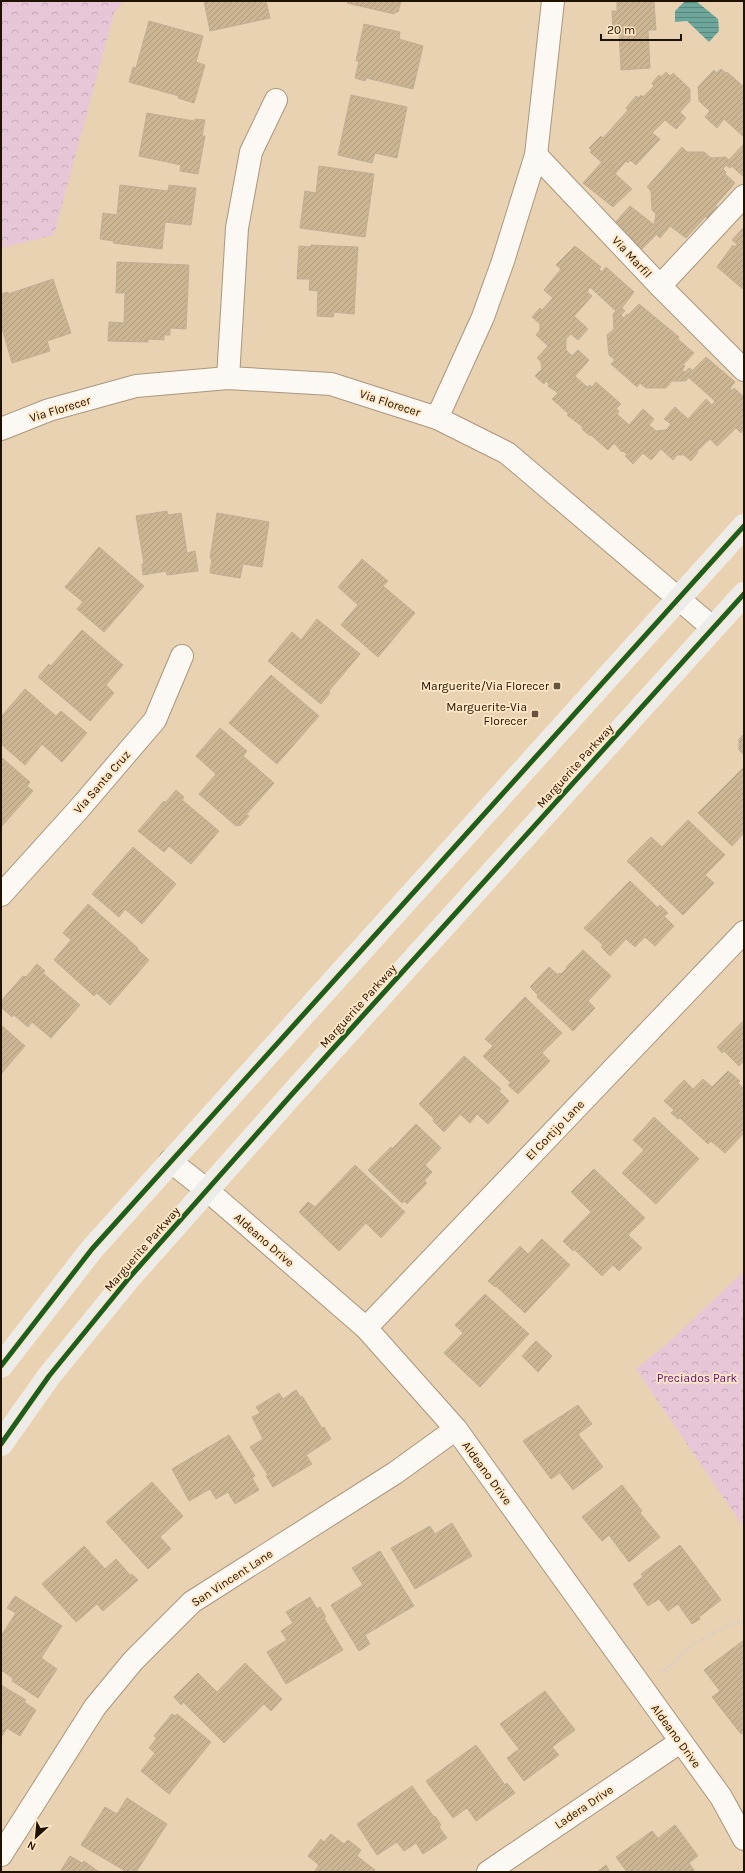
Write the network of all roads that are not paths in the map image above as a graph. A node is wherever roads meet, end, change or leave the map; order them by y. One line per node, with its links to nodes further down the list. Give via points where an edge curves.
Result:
1 (553, 1): 3 (street)
2 (276, 100): 7 (street, via 251,152 237,228)
3 (536, 155): 5 (street, Via Marfil); 8 (street, via 483,317)
4 (744, 196): 5 (street, Via Marfil)
5 (660, 286): 6 (street)
6 (744, 370)
7 (228, 378): 8 (street, Via Florecer, via 331,384); 9 (street, Via Florecer, via 136,386 49,410)
8 (438, 418): 12 (street, Via Florecer, via 507,453)
9 (1, 429)
10 (744, 526): 12 (main road)
11 (744, 594): 13 (main road, Marguerite Parkway)
12 (679, 598): 13 (street, Via Florecer); 17 (main road)
13 (713, 628): 18 (main road, Marguerite Parkway)
14 (182, 656): 15 (street, Via Santa Cruz, via 154,720 78,810)
15 (1, 895)
16 (744, 932): 19 (street, El Cortijo Lane)
17 (170, 1161): 18 (street, Aldeano Drive); 20 (main road, via 92,1249)
18 (207, 1190): 19 (street, Aldeano Drive); 22 (main road, Marguerite Parkway, via 124,1284 49,1376)
19 (366, 1328): 21 (street, Aldeano Drive)
20 (1, 1366)
21 (456, 1429): 23 (street, Aldeano Drive); 25 (street, San Vincent Lane, via 395,1473 192,1602 133,1661 95,1707)
22 (1, 1444)
23 (680, 1742): 24 (street, Aldeano Drive, via 721,1797); 26 (street, Ladera Drive)
24 (744, 1839)
25 (1, 1855)
26 (488, 1872)

